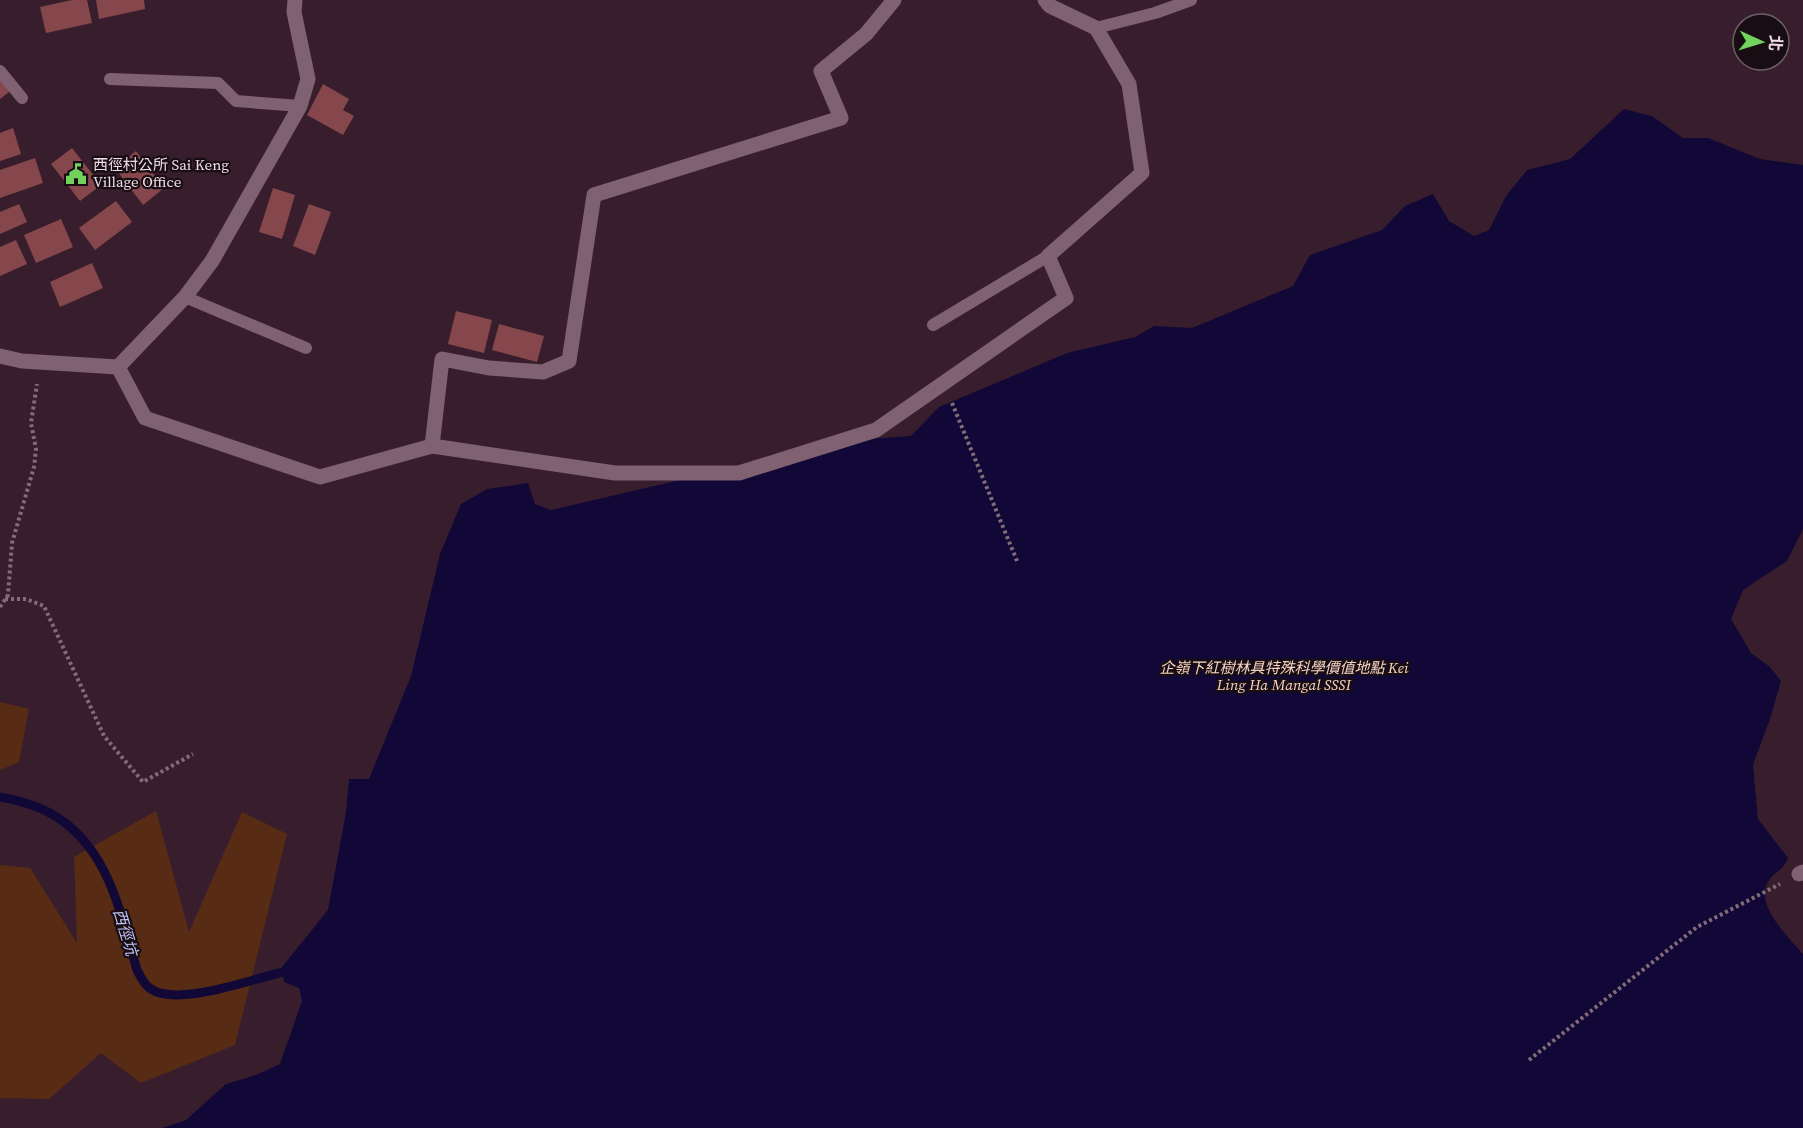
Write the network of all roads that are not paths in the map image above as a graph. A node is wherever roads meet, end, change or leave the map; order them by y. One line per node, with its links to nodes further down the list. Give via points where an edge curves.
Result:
1 (295, 0): 9 (street, via 308,79)
2 (894, 0): 16 (street, via 866,34 821,71 841,118 594,195 568,361 543,372 442,359)
3 (1045, 0): 5 (street)
4 (1191, 0): 5 (lane)
5 (1096, 28): 10 (street, via 1129,84 1142,172)
6 (0, 71): 8 (lane)
7 (110, 79): 9 (lane, via 218,83 236,101)
8 (22, 98)
9 (300, 106): 11 (street, via 212,261)
10 (1048, 256): 12 (lane); 16 (street, via 1066,298 876,430 739,473 615,473)
11 (185, 297): 13 (lane); 15 (street)
12 (933, 325)
13 (306, 348)
14 (0, 356): 15 (street)
15 (118, 367): 16 (street, via 145,418 320,477)
16 (432, 446)

